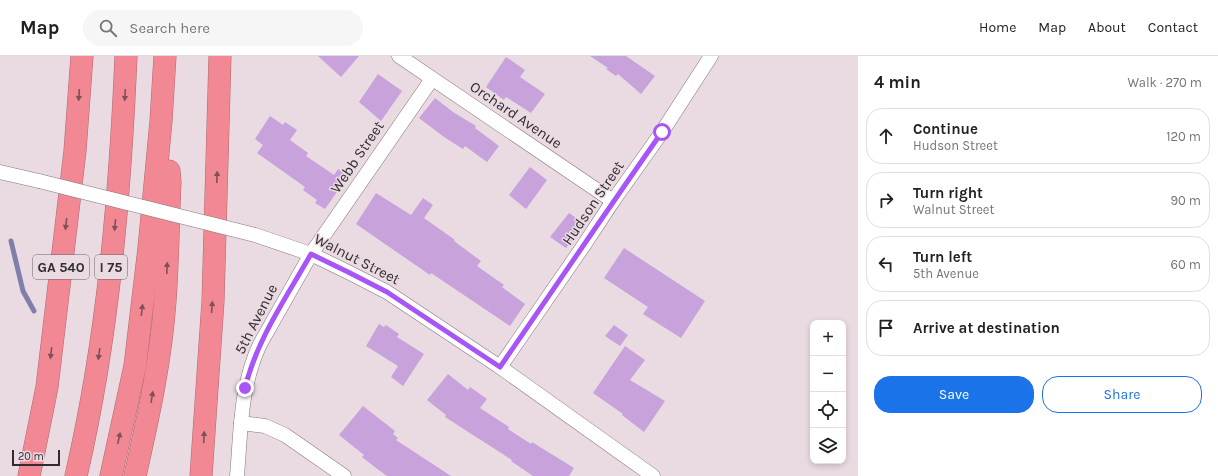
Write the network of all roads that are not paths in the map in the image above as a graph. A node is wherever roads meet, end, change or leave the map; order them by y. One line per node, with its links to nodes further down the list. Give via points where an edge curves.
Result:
1 (82, 56): 14 (highway, GA 540, one-way to 14, via 75,151 47,387)
2 (126, 56): 15 (highway, I 75, one-way to 15, via 122,150 113,257 96,377)
3 (165, 56): 8 (highway, I 75)
4 (220, 56): 18 (highway, one-way to 4, via 212,301)
5 (399, 56): 7 (street, Orchard Avenue)
6 (712, 56): 10 (street, Hudson Street)
7 (432, 79): 10 (street, Orchard Avenue); 11 (street, Webb Street)
8 (161, 121): 16 (highway, I 75, one-way to 8, via 135,366); 17 (highway, one-way to 8, via 149,415 165,302 170,182)
9 (0, 172): 11 (street, Walnut Street, bridge, via 255,235)
10 (613, 201): 12 (street, Hudson Street)
11 (311, 254): 12 (street, Walnut Street, via 387,292); 13 (street, 5th Avenue, via 254,356 245,388)
12 (500, 367): 21 (street, Walnut Street)
13 (241, 423): 19 (street, 5th Avenue); 20 (street, via 265,426 285,435)
14 (29, 476)
15 (76, 476)
16 (111, 476)
17 (135, 476)
18 (201, 476)
19 (237, 476)
20 (344, 476)
21 (652, 476)

